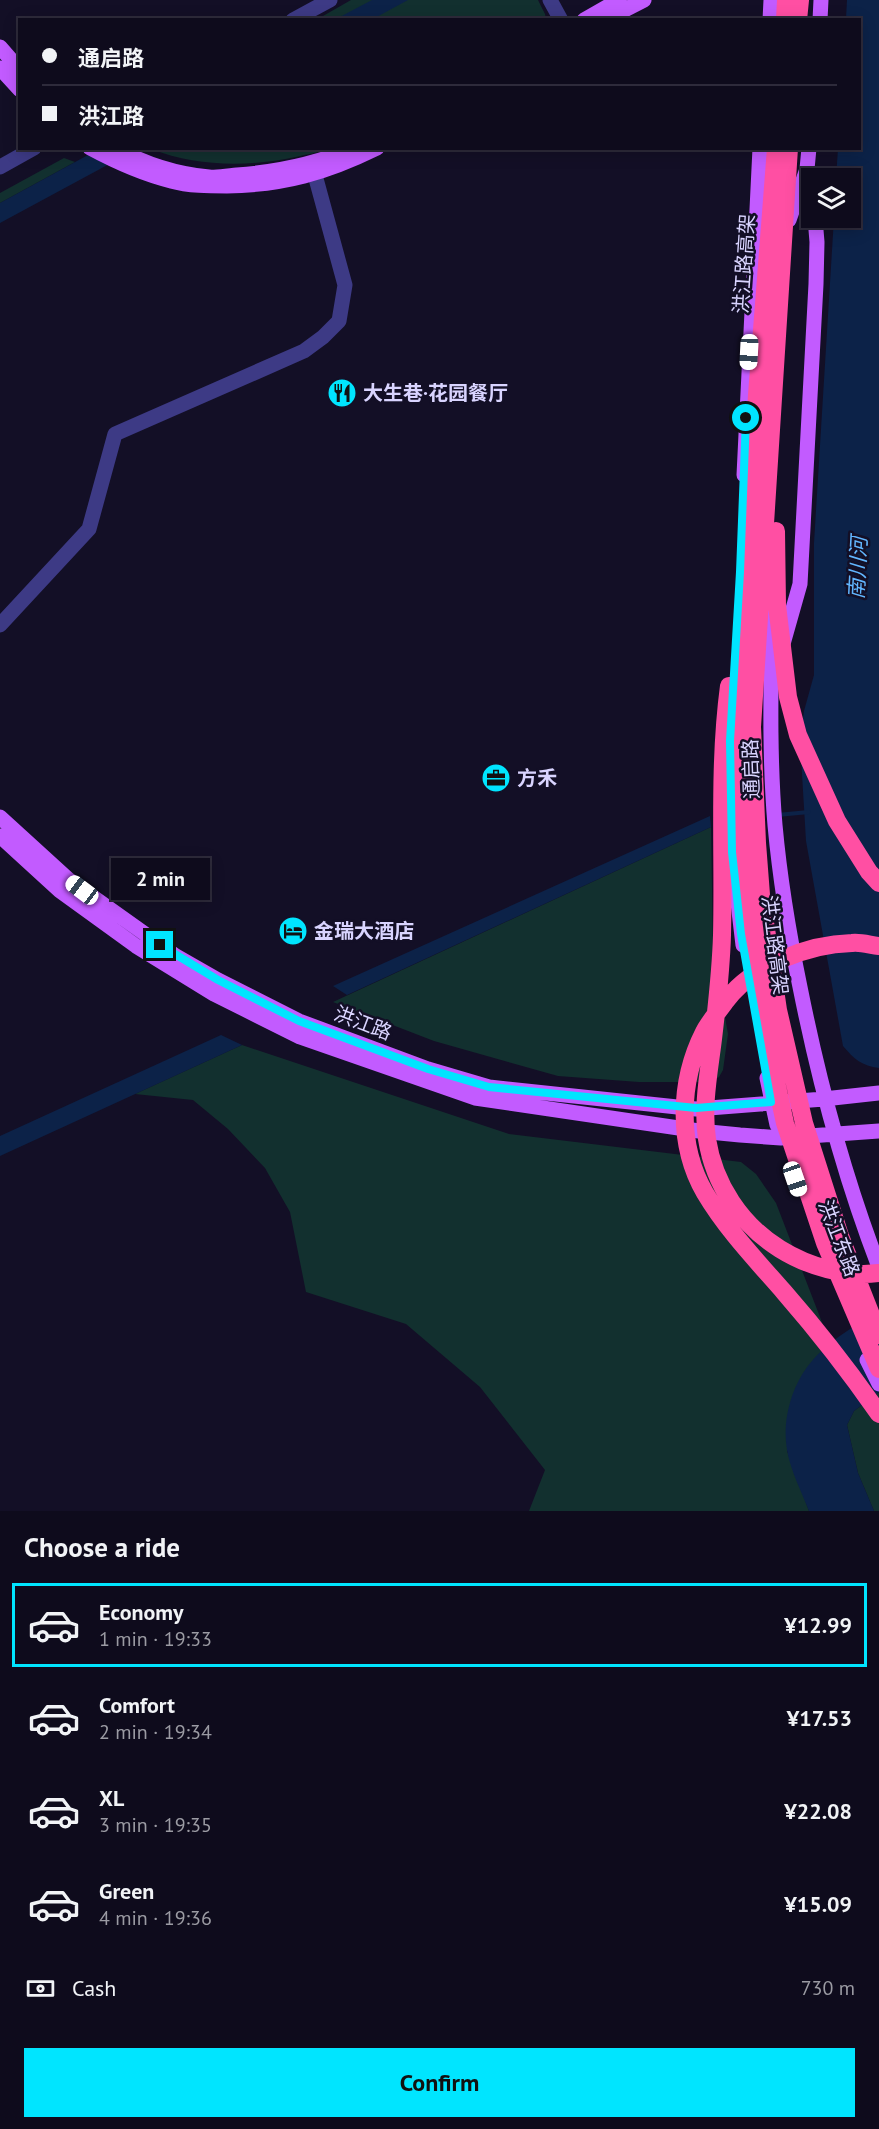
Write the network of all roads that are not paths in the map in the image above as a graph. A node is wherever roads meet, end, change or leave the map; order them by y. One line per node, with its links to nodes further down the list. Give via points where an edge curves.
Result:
1 (330, 0): 9 (street)
2 (550, 0): 10 (street)
3 (620, 0): 11 (main road)
4 (644, 0): 12 (main road)
5 (771, 0): 13 (main road)
6 (786, 0): 14 (highway)
7 (800, 0): 15 (highway)
8 (821, 0): 16 (main road)
9 (297, 18)
10 (560, 18)
11 (588, 18)
12 (609, 18)
13 (770, 18)
14 (785, 18)
15 (798, 18)
16 (820, 18)
17 (0, 47): 19 (main road)
18 (0, 68): 20 (main road)
19 (18, 68)
20 (18, 88)
21 (31, 150): 30 (street)
22 (94, 150): 32 (main road, via 122,165 173,182 262,185)
23 (120, 150): 24 (main road, via 177,172 211,177 296,167)
24 (349, 150)
25 (374, 150): 32 (main road)
26 (760, 150): 45 (main road, 通启路, via 730,741 732,852 741,934)
27 (776, 150): 36 (highway, 洪江路高架)
28 (789, 150): 35 (highway, 洪江路高架)
29 (809, 150): 31 (main road, 通启路)
30 (0, 168)
31 (807, 168)
32 (315, 175): 37 (street, via 345,285 339,321 304,351 115,434 89,529)
33 (801, 185): 38 (main road, 通启路, via 789,217 774,455)
34 (816, 228): 38 (main road, via 800,584 775,674)
35 (782, 256): 41 (highway, via 787,322 776,512 776,594 788,697 798,735 837,822); 51 (highway, 洪江路高架, via 752,727 761,895 778,1010 804,1123 840,1236)
36 (745, 577): 50 (highway, via 725,719 722,943 706,1105 707,1139 728,1198 767,1241 791,1257 824,1269 846,1274); 52 (highway, 洪江路高架, via 737,767 749,924 762,1017 785,1123 825,1243)
37 (0, 625)
38 (771, 712): 44 (main road, 通启路, via 774,815 784,898)
39 (0, 817): 45 (main road, 洪江路, via 68,879 177,956 299,1021 428,1069 489,1087 668,1106 696,1108)
40 (0, 836): 48 (main road, 洪江路, via 60,891 136,946 214,994 300,1037 475,1098 699,1131)
41 (879, 883)
42 (879, 946): 54 (highway, via 854,942 798,952 731,993 704,1031 691,1065 685,1100 688,1148 704,1192 721,1218 832,1349)
43 (879, 1093): 44 (main road, 洪江路)
44 (824, 1099): 45 (main road, 洪江路); 47 (main road, 洪江东路)
45 (771, 1102): 48 (main road, 洪江东路)
46 (879, 1131): 47 (main road, 洪江路)
47 (835, 1135): 48 (main road, 洪江路); 49 (main road, 洪江东路)
48 (781, 1138): 53 (main road, 洪江东路, via 849,1322)
49 (879, 1267)
50 (879, 1273)
51 (879, 1335)
52 (879, 1369)
53 (879, 1384)
54 (879, 1414)

